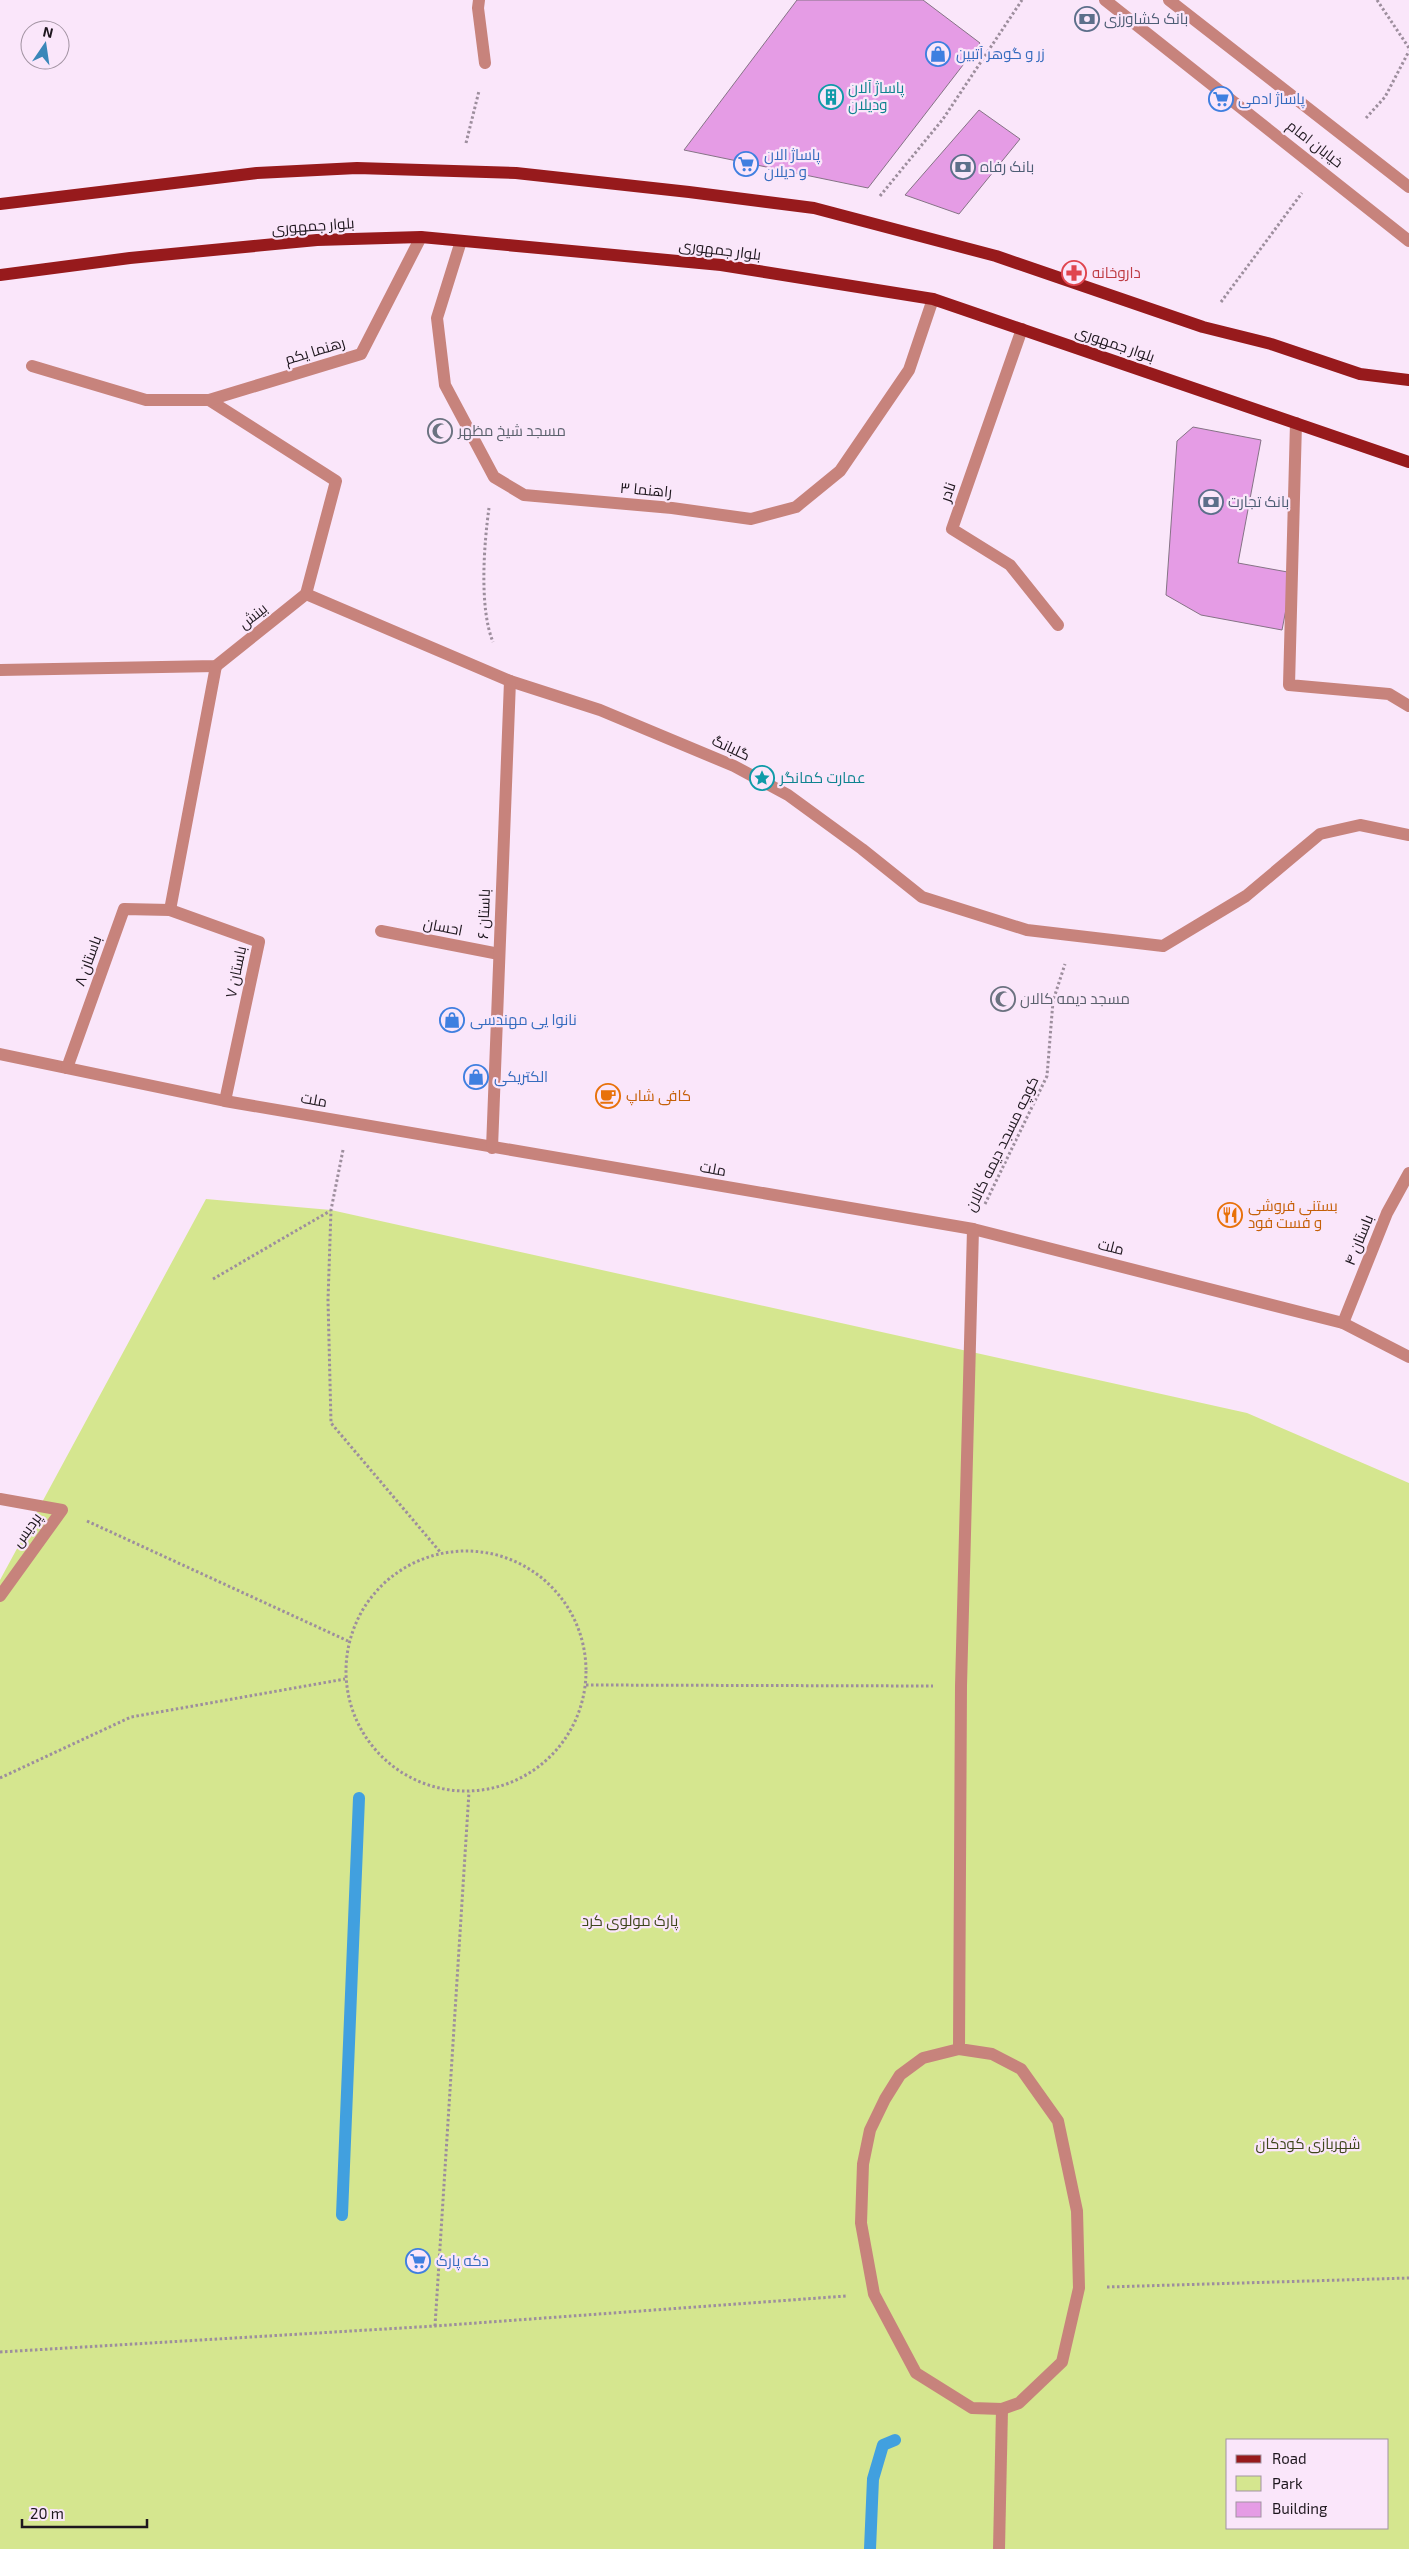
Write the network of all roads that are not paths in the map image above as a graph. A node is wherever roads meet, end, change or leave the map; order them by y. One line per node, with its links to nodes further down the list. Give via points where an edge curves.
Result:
1 (479, 0): 4 (street)
2 (1105, 0): 9 (street, خیابان امام)
3 (1169, 0): 5 (street)
4 (485, 63)
5 (1409, 187)
6 (0, 204): 14 (main road, via 257,173 357,168 516,173 688,192 814,208 996,256 1203,327 1271,344 1360,374)
7 (421, 237): 8 (main road, بلوار جمهوری); 10 (main road, بلوار جمهوری, via 308,241 130,258); 15 (street, رهنما یکم, via 361,354)
8 (461, 241): 11 (main road, بلوار جمهوری, via 721,265); 11 (street, راهنما ۳, via 437,318 445,385 494,477 524,495 672,508 750,520 796,507 840,471 909,370)
9 (1409, 241)
10 (0, 275)
11 (933, 299): 12 (main road, بلوار جمهوری)
12 (1022, 329): 16 (main road, بلوار جمهوری); 19 (street, نادر, via 952,529 1010,565)
13 (32, 366): 15 (street, رهنما یکم, via 146,400)
14 (1409, 380)
15 (210, 400): 18 (street, via 336,481)
16 (1296, 423): 17 (main road, بلوار جمهوری); 23 (street, via 1289,685 1390,694)
17 (1409, 462)
18 (306, 594): 20 (street, بینش); 22 (street)
19 (1058, 625)
20 (216, 666): 21 (street); 25 (street)
21 (0, 670)
22 (510, 681): 24 (street, گلبانگ, via 600,710 734,766 788,795 922,897 1027,930 1163,946 1246,896 1320,834 1360,825); 27 (street, باستان ۶)
23 (1409, 706)
24 (1409, 834)
25 (170, 910): 29 (street, باستان ۸, via 124,909); 30 (street, باستان ۷, via 259,942)
26 (381, 931): 27 (street, احسان)
27 (499, 954): 31 (street, باستان ۶)
28 (0, 1054): 29 (street, ملت)
29 (67, 1068): 30 (street, ملت)
30 (225, 1101): 31 (street, ملت)
31 (492, 1148): 33 (street, ملت)
32 (1409, 1172): 34 (street, باستان ۴, via 1387,1214)
33 (973, 1229): 34 (street, ملت); 38 (street, via 961,1686)
34 (1343, 1322): 35 (street, ملت)
35 (1409, 1357)
36 (0, 1499): 37 (street, پردیس, via 62,1510)
37 (0, 1596)
38 (958, 2049): 39 (street, via 992,2054 1021,2069 1058,2121 1077,2211 1079,2288 1062,2362 1019,2403); 39 (street, via 923,2058 900,2075 870,2130 863,2164 861,2223 874,2294 916,2372 972,2408)
39 (1002, 2409): 40 (street)
40 (999, 2549)

